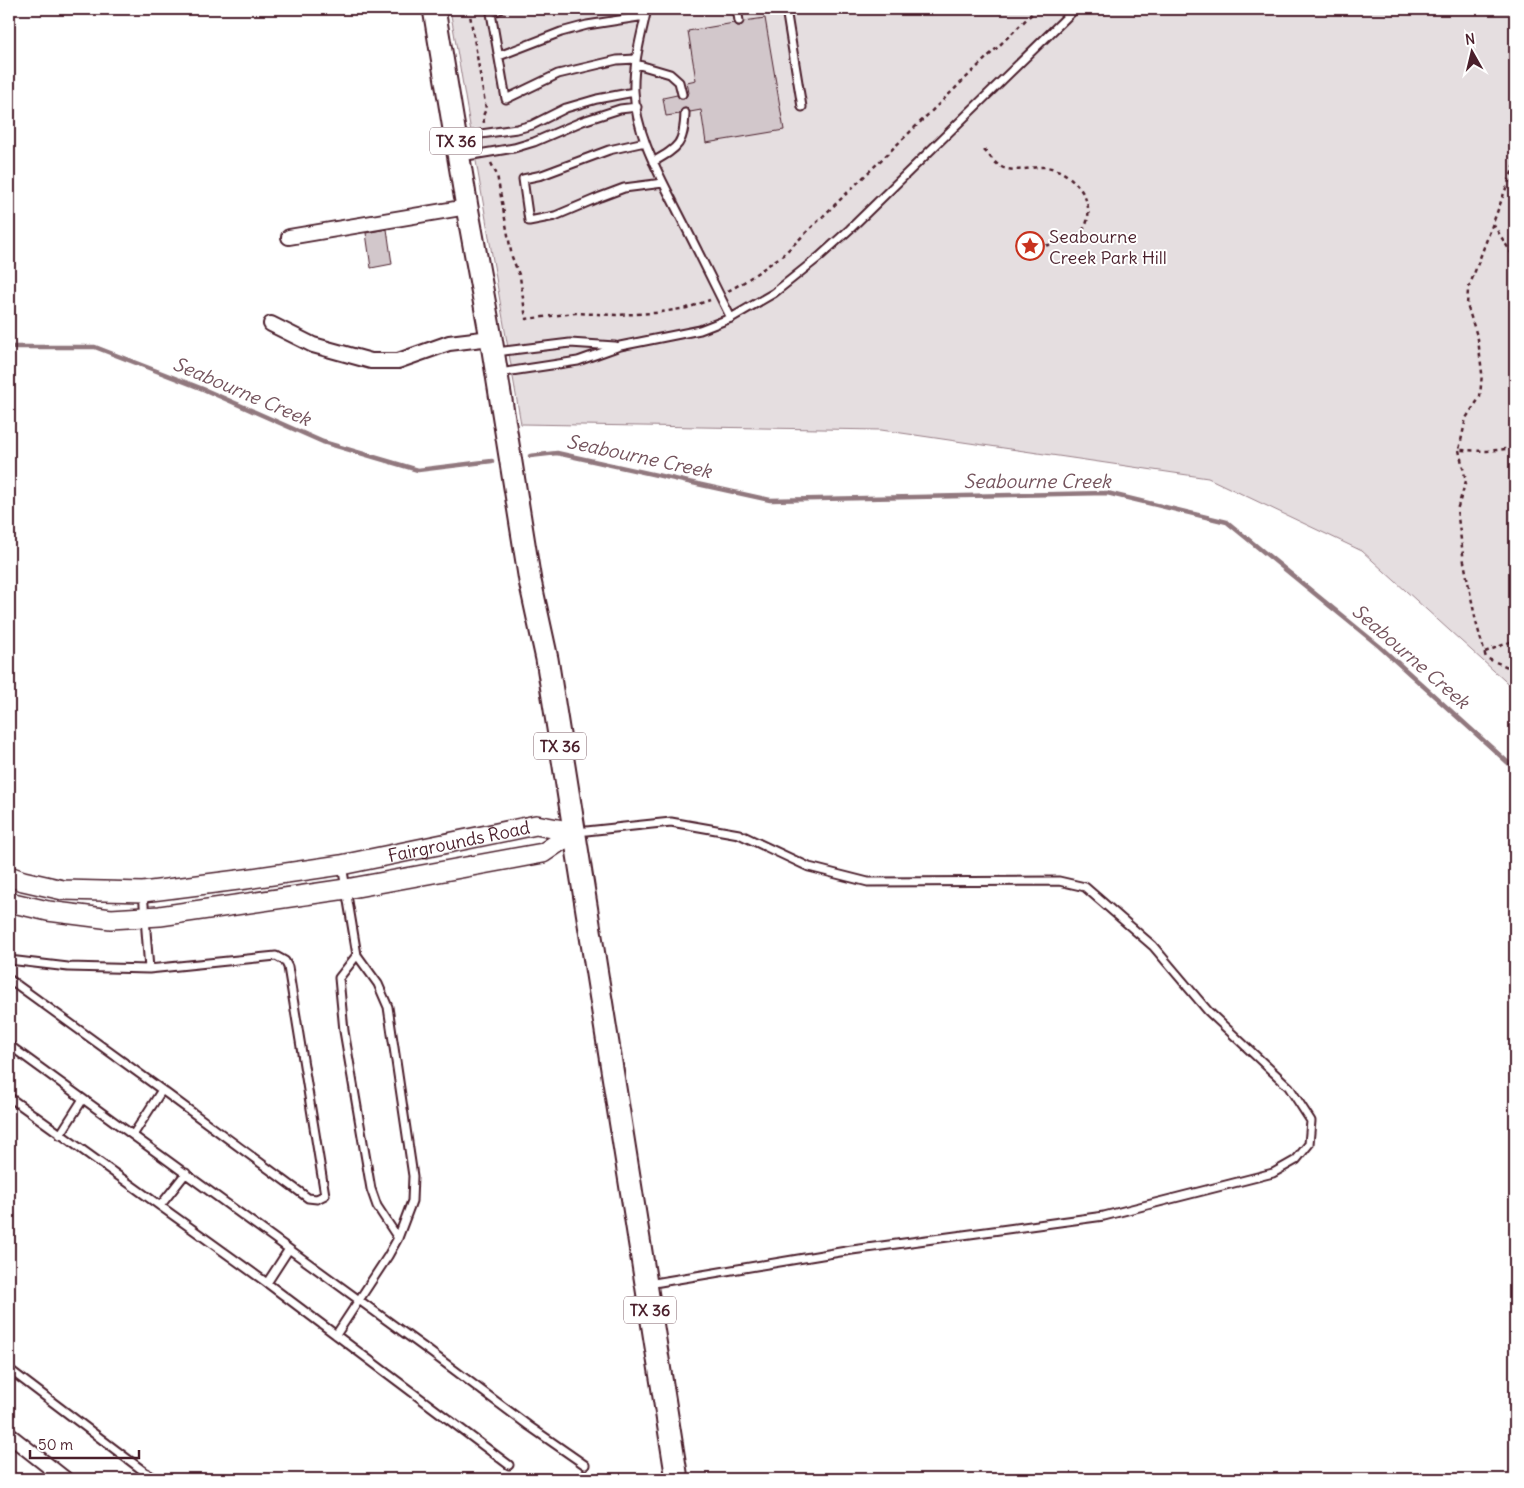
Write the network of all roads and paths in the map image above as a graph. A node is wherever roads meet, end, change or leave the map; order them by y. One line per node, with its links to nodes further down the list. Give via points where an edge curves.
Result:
1 (434, 9): 19 (main road, TX 36)
2 (469, 9): 17 (path, via 486,109)
3 (501, 9): 10 (lane, via 491,13)
4 (737, 9): 9 (lane)
5 (786, 9): 15 (lane)
6 (1037, 9): 30 (path, via 783,255)
7 (1075, 9): 31 (lane, via 819,257 774,293)
8 (646, 12): 10 (lane, via 561,32); 11 (lane)
9 (739, 21)
10 (499, 56): 11 (lane, via 506,99 558,74 617,60)
11 (636, 62): 12 (lane); 13 (lane, via 670,74 679,82)
12 (634, 92): 14 (lane); 17 (lane, via 566,108 532,125)
13 (682, 94)
14 (637, 107): 18 (lane); 21 (lane, via 589,119 534,142)
15 (802, 107)
16 (685, 113): 22 (lane, via 682,139 673,151)
17 (486, 134): 19 (lane)
18 (645, 142): 22 (lane); 24 (lane, via 609,150 523,179 529,221 555,216 624,188)
19 (457, 148): 21 (lane); 25 (main road, TX 36)
20 (984, 150): 28 (path, via 1007,170 1046,167 1061,172 1082,192 1088,208 1086,226 1081,233 1068,241)
21 (489, 153): 30 (path, via 497,175 512,257 520,278 526,319 575,313 656,313)
22 (653, 162): 24 (lane)
23 (1515, 164): 26 (path)
24 (663, 183): 30 (lane)
25 (466, 207): 27 (street); 34 (main road, TX 36)
26 (1492, 224): 29 (path); 36 (path, via 1468,290 1467,305 1478,339 1482,373 1480,397 1466,418)
27 (290, 237)
28 (1042, 246)
29 (1515, 264)
30 (720, 296): 31 (lane)
31 (731, 318): 33 (lane, via 700,330)
32 (271, 324): 34 (street, via 313,345 371,360 398,360 449,343)
33 (620, 346): 34 (lane, via 570,344); 34 (lane, via 578,361)
34 (494, 355): 40 (main road, TX 36)
35 (1515, 448): 36 (path)
36 (1459, 450): 38 (path, via 1466,481 1457,510 1461,544)
37 (1515, 640): 38 (path)
38 (1485, 652): 39 (path, via 1486,658)
39 (1515, 670)
40 (574, 832): 41 (street, Fairgrounds Road, via 536,825); 43 (street, Fairgrounds Road, via 543,853); 62 (main road, TX 36); 62 (lane, via 671,822 739,834 809,868 868,882 1059,881 1085,887 1153,946 1208,1011 1288,1087 1311,1120 1309,1144 1296,1160 1273,1174 1104,1216 852,1250)
41 (342, 865): 43 (lane); 44 (street, Fairgrounds Road)
42 (9, 876): 44 (street, Fairgrounds Road, via 63,890)
43 (346, 889): 46 (street, Fairgrounds Road); 47 (lane)
44 (143, 892): 46 (lane)
45 (9, 902): 46 (street, Fairgrounds Road, via 111,919)
46 (145, 917): 49 (lane)
47 (357, 955): 59 (lane, via 378,984 388,1007 399,1082 412,1176 412,1201); 59 (lane, via 339,978 344,1031 371,1189 377,1206)
48 (9, 960): 49 (lane, via 68,967)
49 (149, 969): 52 (lane, via 276,956 285,961 325,1195 317,1199 308,1198)
50 (9, 979): 52 (lane)
51 (9, 1045): 54 (lane)
52 (162, 1090): 56 (lane)
53 (9, 1097): 55 (lane)
54 (83, 1098): 55 (lane); 56 (lane)
55 (60, 1134): 58 (lane)
56 (133, 1135): 57 (lane)
57 (186, 1173): 58 (lane); 60 (lane)
58 (160, 1206): 61 (lane)
59 (398, 1238): 63 (lane)
60 (289, 1249): 61 (lane); 63 (lane)
61 (267, 1283): 64 (lane)
62 (646, 1285): 73 (main road, TX 36)
63 (359, 1300): 64 (lane); 68 (lane)
64 (336, 1335): 67 (lane)
65 (9, 1369): 69 (lane)
66 (9, 1435): 70 (street)
67 (509, 1465)
68 (586, 1465)
69 (147, 1473): 71 (lane); 72 (lane)
70 (65, 1479)
71 (140, 1479)
72 (154, 1479)
73 (677, 1479)

